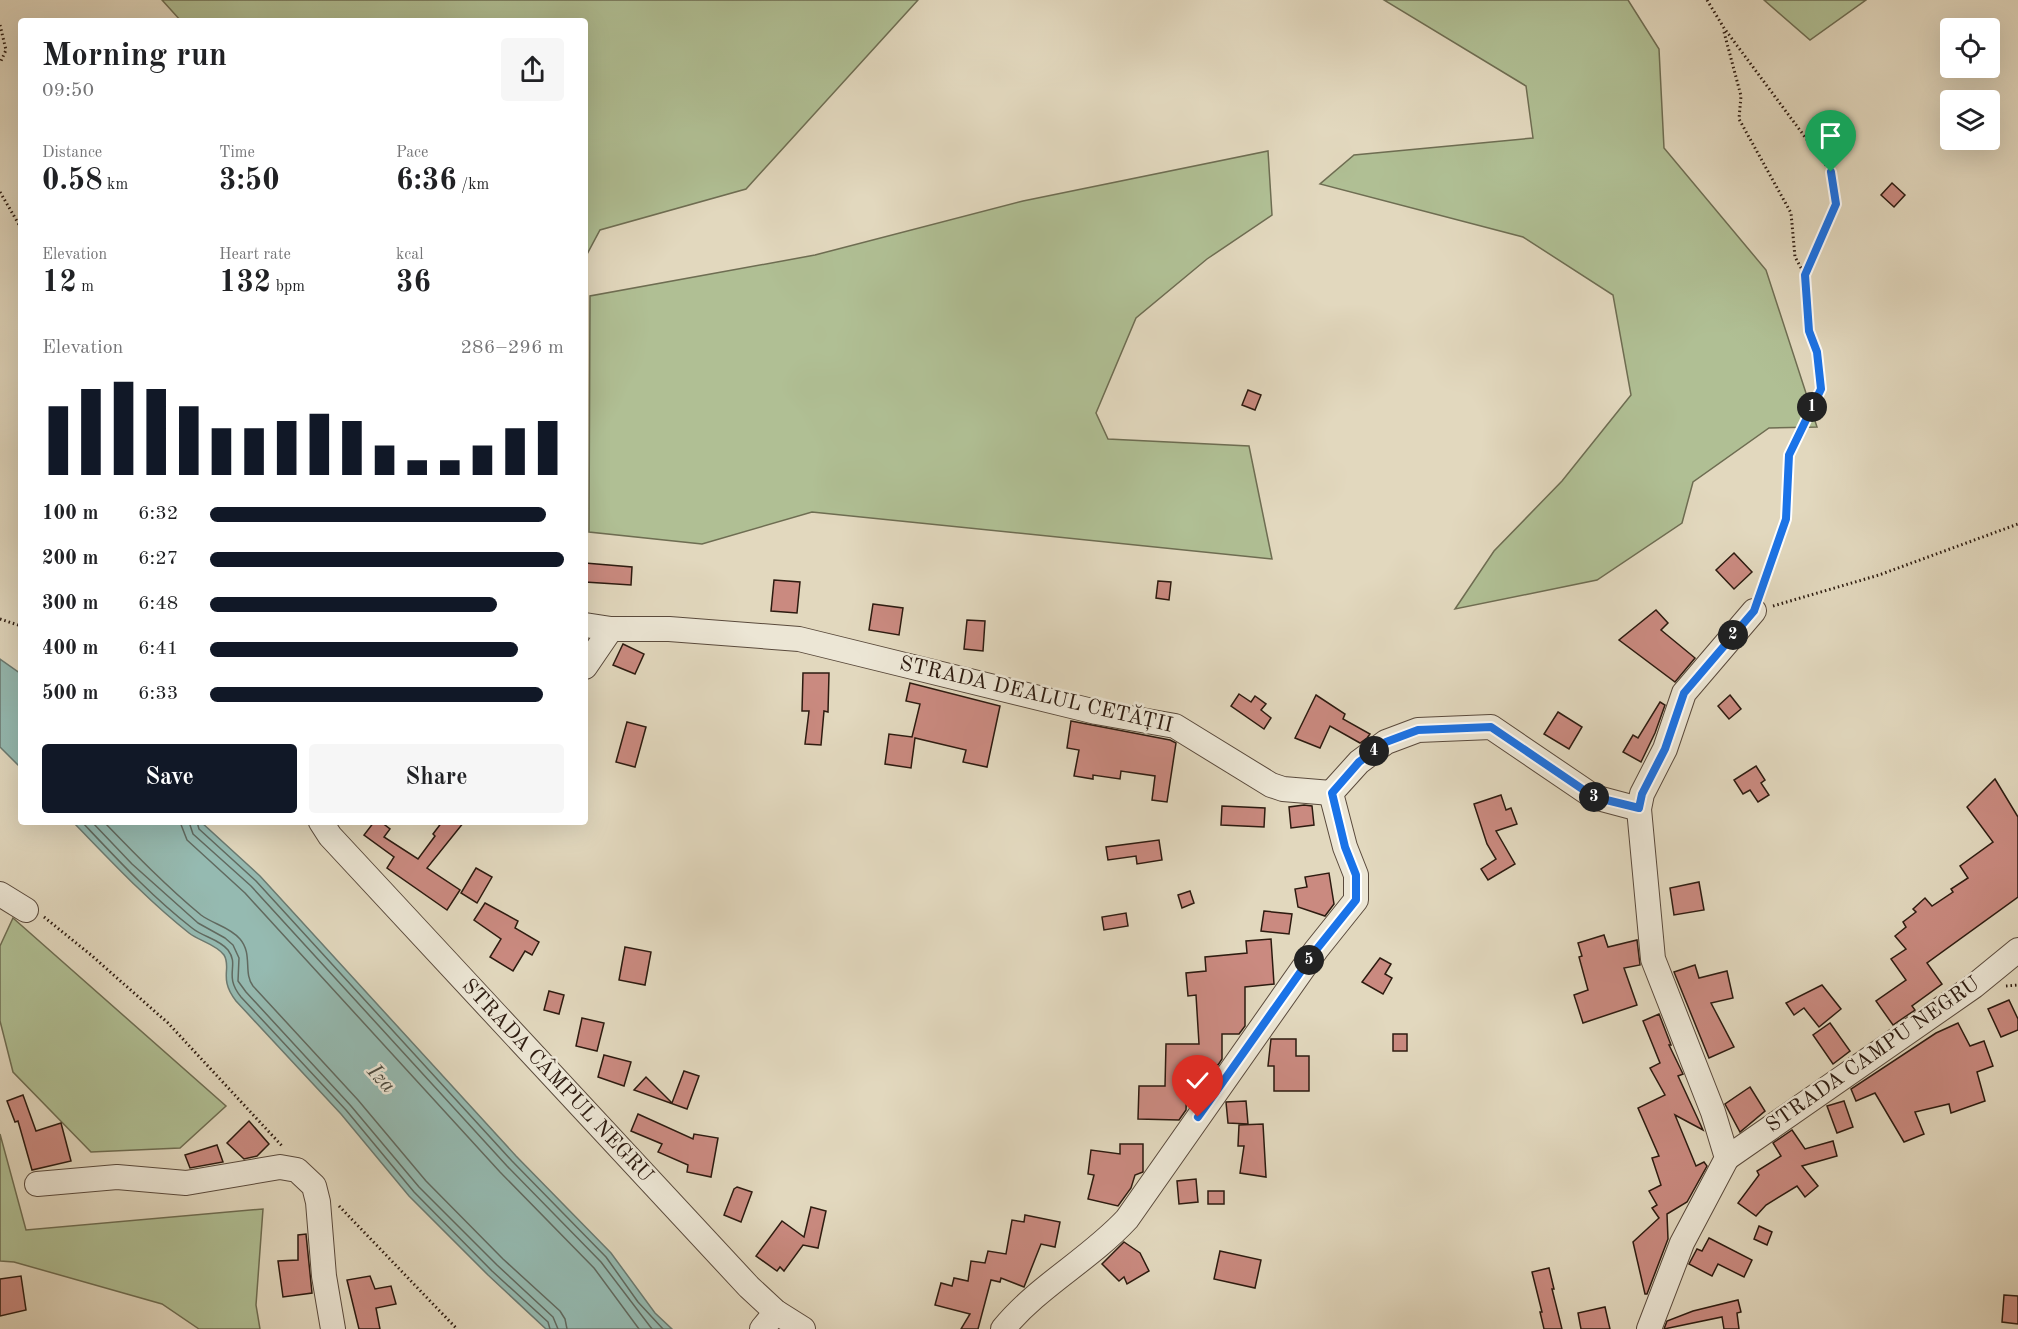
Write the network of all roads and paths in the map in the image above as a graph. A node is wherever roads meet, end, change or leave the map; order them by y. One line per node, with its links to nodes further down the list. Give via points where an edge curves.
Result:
1 (1707, 0): 3 (path)
2 (0, 25): 4 (path, via 6,50)
3 (1724, 28): 7 (path, via 1741,96 1739,119 1791,213 1795,257); 7 (path, via 1831,172 1836,204)
4 (0, 63)
5 (0, 192): 6 (path)
6 (18, 223)
7 (1805, 275): 9 (path, via 1809,331 1817,352 1821,389 1789,455 1786,519)
8 (2018, 524): 9 (path, via 1879,575)
9 (1754, 611): 16 (street, via 1684,693)
10 (0, 619): 11 (path)
11 (18, 625)
12 (588, 625): 13 (street, STRADA DEALUL CETĂȚII)
13 (611, 629): 14 (street); 15 (street, STRADA DEALUL CETĂȚII, via 669,629 799,639 1096,712 1175,726 1271,785)
14 (588, 663)
15 (1332, 793): 16 (street, via 1359,762 1386,742 1418,730 1491,727 1594,797); 29 (street, via 1356,875 1356,900 1316,950 1127,1220)
16 (1639, 808): 22 (street, via 1653,959)
17 (323, 825): 25 (street, STRADA CÂMPUL NEGRU, via 733,1270)
18 (0, 894): 19 (street)
19 (31, 911): 21 (path, via 92,954 168,1023)
20 (2018, 950): 22 (street, STRADA CAMPU NEGRU, via 1974,986)
21 (285, 1150)
22 (1727, 1158): 30 (street, STRADA CAMPU NEGRU, via 1682,1243)
23 (37, 1184): 26 (street, via 117,1177 186,1183 280,1167 297,1170 314,1186 318,1202)
24 (333, 1200): 27 (path)
25 (769, 1321): 28 (street, STRADA CÂMPUL NEGRU)
26 (333, 1329)
27 (457, 1329)
28 (803, 1329)
29 (1003, 1329)
30 (1649, 1329)

